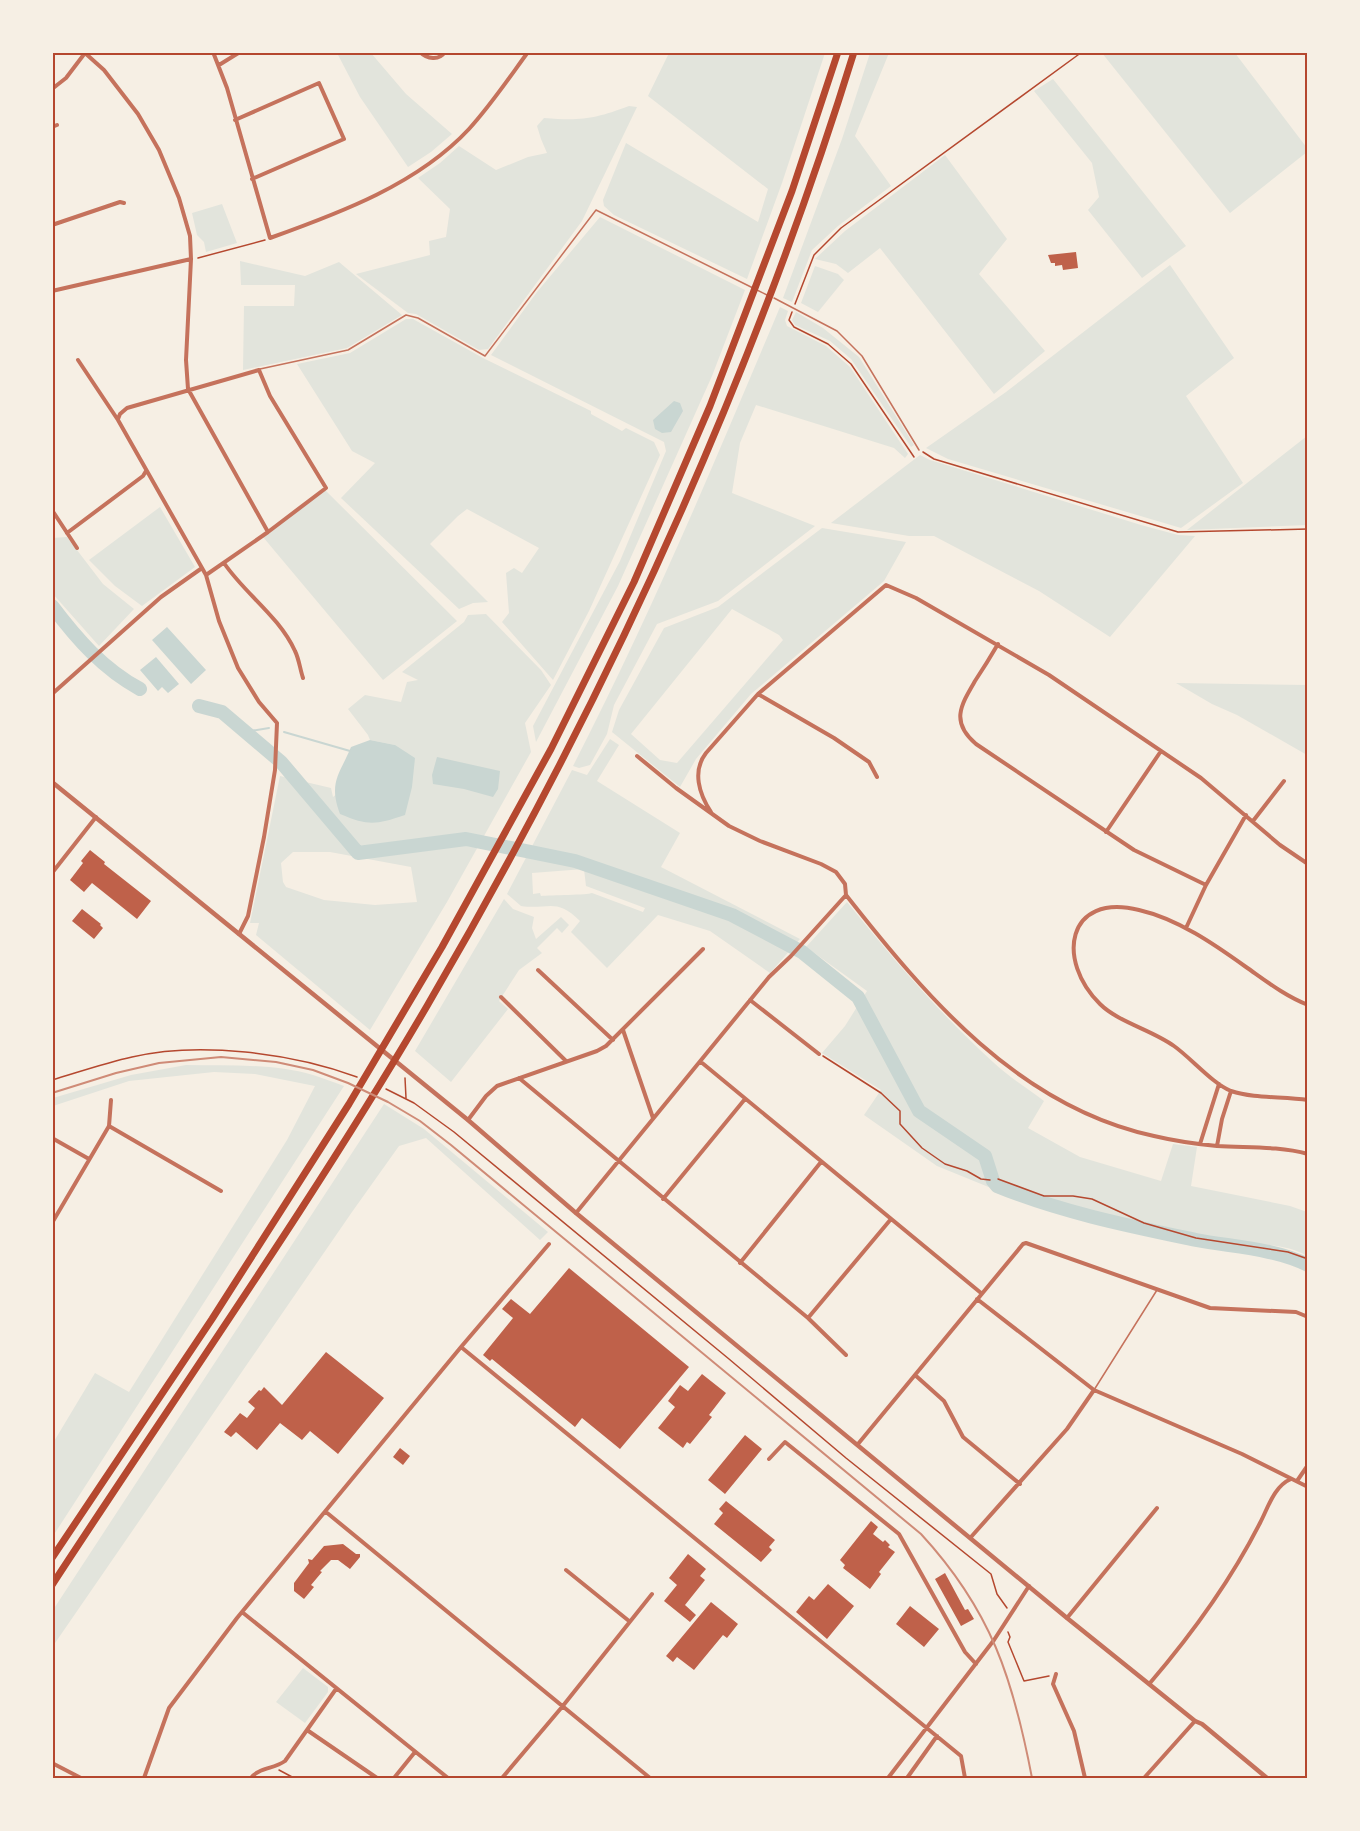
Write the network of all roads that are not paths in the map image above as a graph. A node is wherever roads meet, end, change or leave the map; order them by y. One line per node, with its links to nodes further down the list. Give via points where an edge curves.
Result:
1 (213, 52): 9 (street)
2 (240, 52): 9 (street)
3 (420, 52): 4 (street, via 433,59)
4 (446, 52)
5 (528, 52): 12 (street, via 468,130 419,171 354,205 270,237)
6 (838, 52): 102 (highway, via 788,202 710,406 634,582 551,749 442,947 349,1104 212,1319)
7 (854, 52): 104 (highway, via 804,204 725,412 647,591 566,756 362,1113)
8 (85, 53): 10 (street); 15 (street, via 124,94 159,150 187,221)
9 (219, 66): 11 (street)
10 (52, 89)
11 (235, 120): 12 (street); 12 (street, via 319,83 344,139)
12 (252, 179)
13 (124, 203): 14 (street)
14 (52, 225)
15 (191, 259): 16 (street); 19 (street)
16 (52, 291)
17 (78, 360): 20 (street)
18 (259, 370): 19 (street); 21 (lane, via 348,350 406,315 485,356 596,210 837,331 862,356); 24 (street, via 270,396 326,488)
19 (188, 389): 20 (street, via 127,408); 24 (street)
20 (118, 420): 22 (street)
21 (919, 450)
22 (146, 471): 25 (street); 28 (street)
23 (52, 510): 25 (street)
24 (268, 532): 27 (street)
25 (67, 533): 26 (street)
26 (77, 548)
27 (224, 563): 29 (street); 31 (street, via 279,625 296,652)
28 (202, 568): 29 (street); 32 (street, via 161,597)
29 (206, 575): 49 (street, via 235,661 277,723 276,762 264,837 248,916)
30 (998, 644): 33 (street, via 886,585); 34 (street); 43 (street, via 961,704 961,724 967,735)
31 (303, 678)
32 (52, 694)
33 (758, 694): 36 (street, via 869,762); 39 (street, via 700,763 699,784)
34 (1161, 751): 40 (street); 43 (street)
35 (637, 756): 39 (street)
36 (877, 777)
37 (1284, 781): 42 (street)
38 (52, 782): 41 (street)
39 (711, 812): 47 (street, via 735,829 828,867 845,884)
40 (1246, 815): 42 (street); 46 (street)
41 (96, 817): 45 (street); 49 (street)
42 (1253, 821): 44 (street)
43 (1106, 832): 46 (street)
44 (1308, 864)
45 (52, 873)
46 (1206, 885): 48 (street)
47 (846, 895): 53 (street); 70 (street, via 947,1014 1020,1076 1093,1118 1150,1136)
48 (1186, 928): 54 (street, via 1286,995); 61 (street, via 1138,909 1113,906 1098,910 1077,927 1075,964 1085,987 1102,1006 1162,1038)
49 (239, 934): 67 (street)
50 (703, 948): 55 (street)
51 (537, 970): 56 (street)
52 (501, 997): 58 (street)
53 (750, 1000): 57 (street); 59 (street)
54 (1308, 1005)
55 (623, 1030): 56 (street); 66 (street)
56 (613, 1040): 58 (street, via 603,1048)
57 (819, 1054)
58 (566, 1061): 60 (street)
59 (701, 1062): 63 (street); 66 (street)
60 (519, 1078): 67 (street, via 491,1091); 74 (street)
61 (1219, 1084): 62 (street); 70 (street)
62 (1231, 1091): 65 (street); 71 (street)
63 (745, 1099): 75 (street); 77 (street)
64 (111, 1100): 68 (street)
65 (1308, 1100)
66 (653, 1119): 74 (street)
67 (468, 1120): 78 (street)
68 (109, 1126): 73 (street); 76 (street)
69 (52, 1138): 73 (street)
70 (1200, 1144): 71 (street)
71 (1217, 1146): 72 (street, via 1280,1148)
72 (1308, 1154)
73 (89, 1159): 80 (street)
74 (619, 1162): 77 (street); 78 (street)
75 (821, 1162): 79 (street); 82 (street)
76 (221, 1191)
77 (663, 1199): 82 (street)
78 (576, 1213): 92 (street)
79 (891, 1219): 84 (street); 87 (street)
80 (52, 1223)
81 (549, 1244): 88 (street)
82 (740, 1263): 87 (street)
83 (1158, 1290): 84 (street, via 1026,1243); 86 (street, via 1210,1308 1296,1312); 91 (lane)
84 (981, 1293): 85 (street)
85 (977, 1299): 90 (street); 91 (street)
86 (1308, 1317)
87 (808, 1318): 89 (street)
88 (461, 1347): 100 (street); 116 (street)
89 (846, 1355)
90 (915, 1375): 92 (street); 97 (street, via 944,1401 963,1437)
91 (1094, 1390): 95 (street); 97 (street)
92 (858, 1444): 101 (street)
93 (769, 1459): 110 (street, via 785,1442 899,1534 965,1652)
94 (1308, 1465): 96 (street)
95 (1292, 1479): 96 (street); 112 (street, via 1275,1494 1211,1605)
96 (1297, 1481): 98 (street)
97 (1020, 1484): 101 (street)
98 (1308, 1487)
99 (1157, 1509): 108 (street)
100 (326, 1512): 107 (street); 114 (street)
101 (971, 1537): 105 (street)
102 (52, 1558)
103 (566, 1570): 109 (street)
104 (52, 1585)
105 (1029, 1586): 108 (street); 110 (street)
106 (652, 1594): 109 (street)
107 (242, 1611): 113 (street); 122 (street, via 169,1708)
108 (1067, 1618): 112 (street)
109 (629, 1621): 114 (street)
110 (976, 1664): 116 (street)
111 (1056, 1674): 132 (street, via 1053,1684 1074,1731)
112 (1150, 1683): 115 (street)
113 (336, 1689): 117 (street); 119 (street)
114 (562, 1707): 127 (street); 128 (street)
115 (1195, 1721): 133 (street); 134 (street)
116 (927, 1728): 118 (street); 129 (street)
117 (307, 1730): 123 (street, via 285,1761 255,1773); 124 (street)
118 (937, 1736): 130 (street); 131 (street, via 961,1756)
119 (415, 1752): 125 (street); 126 (street)
120 (52, 1763): 121 (street)
121 (81, 1779)
122 (144, 1779)
123 (250, 1779)
124 (377, 1779)
125 (394, 1779)
126 (448, 1779)
127 (502, 1779)
128 (650, 1779)
129 (888, 1779)
130 (907, 1779)
131 (965, 1779)
132 (1085, 1779)
133 (1144, 1779)
134 (1267, 1779)

